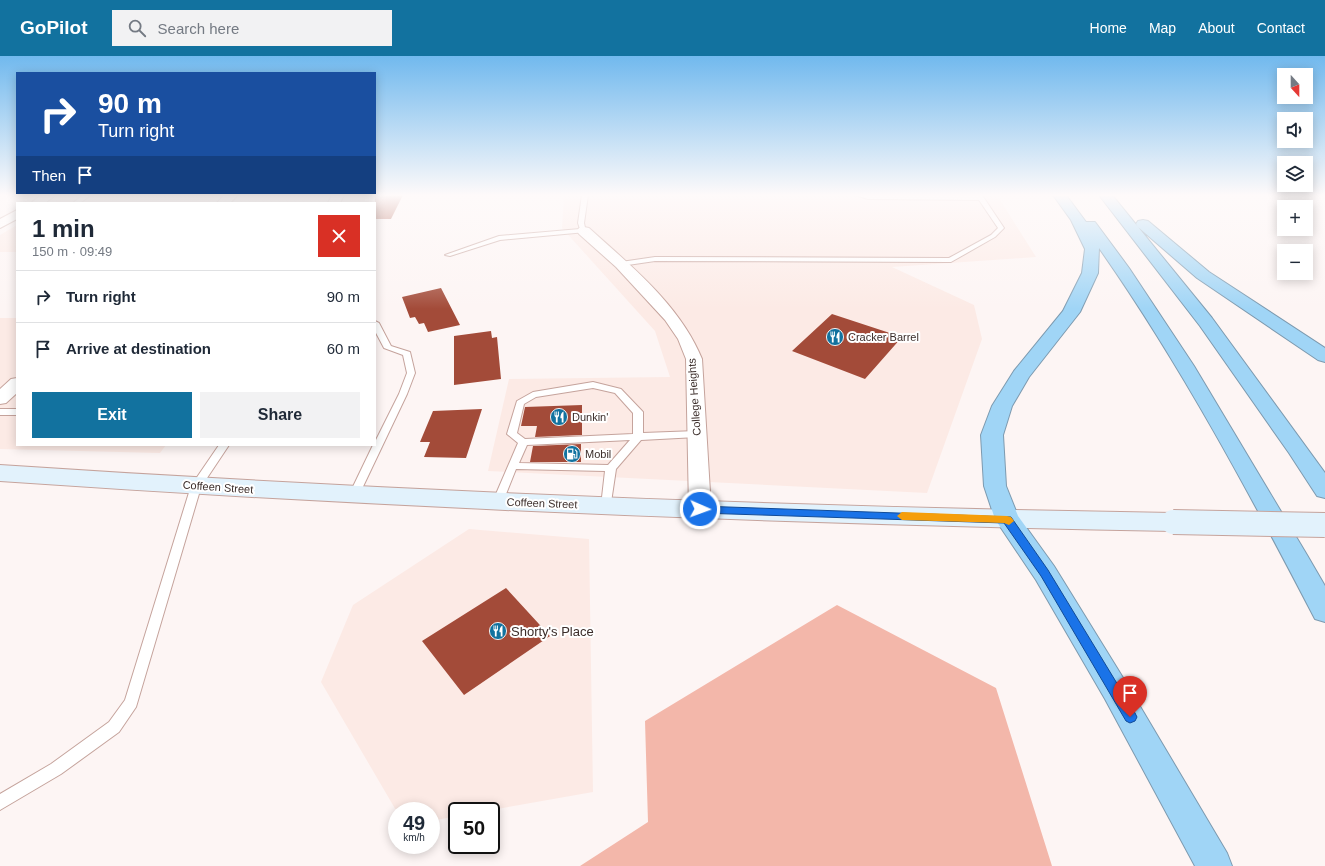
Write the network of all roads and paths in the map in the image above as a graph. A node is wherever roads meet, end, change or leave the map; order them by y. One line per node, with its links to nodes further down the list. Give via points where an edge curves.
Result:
1 (562, 233): 8 (lane, via 499,238)
2 (586, 233): 9 (street, College Heights)
3 (996, 233): 9 (lane, via 951,260 655,258)
4 (1084, 233): 33 (highway, via 1092,249 1090,273 1071,312 1020,375 1002,406 992,435 995,486)
5 (1096, 233): 35 (highway, via 1155,316 1210,406)
6 (1135, 233): 28 (highway, via 1206,322)
7 (1153, 233): 11 (highway, via 1202,274)
8 (448, 255)
9 (621, 264): 16 (street, College Heights, via 671,318 686,339 694,359)
10 (376, 326): 29 (lane, via 388,348 407,354 411,373)
11 (1325, 356)
12 (16, 384): 13 (street)
13 (0, 399)
14 (0, 412): 15 (lane)
15 (16, 412)
16 (697, 434): 17 (lane); 32 (street, College Heights)
17 (638, 437): 18 (lane); 20 (lane, via 638,412 618,390 593,385 534,395 520,403 512,434); 25 (lane)
18 (598, 439): 19 (lane); 23 (lane)
19 (572, 440): 20 (lane); 22 (lane)
20 (523, 442): 24 (lane)
21 (223, 446): 27 (lane)
22 (564, 447)
23 (589, 447)
24 (513, 466): 25 (lane, via 570,464); 30 (lane)
25 (611, 468): 31 (lane)
26 (0, 473): 27 (main road, Coffeen Street)
27 (196, 486): 29 (main road, Coffeen Street); 36 (lane, via 131,703 114,727 56,769)
28 (1325, 490)
29 (354, 495): 30 (main road, Coffeen Street)
30 (498, 501): 31 (main road, Coffeen Street)
31 (606, 506): 32 (main road, Coffeen Street)
32 (700, 509): 33 (main road, Coffeen Street)
33 (1007, 519): 34 (main road, Coffeen Street, bridge); 37 (highway, via 1045,573 1115,690)
34 (1325, 525)
35 (1325, 611)
36 (0, 802)
37 (1214, 866)

